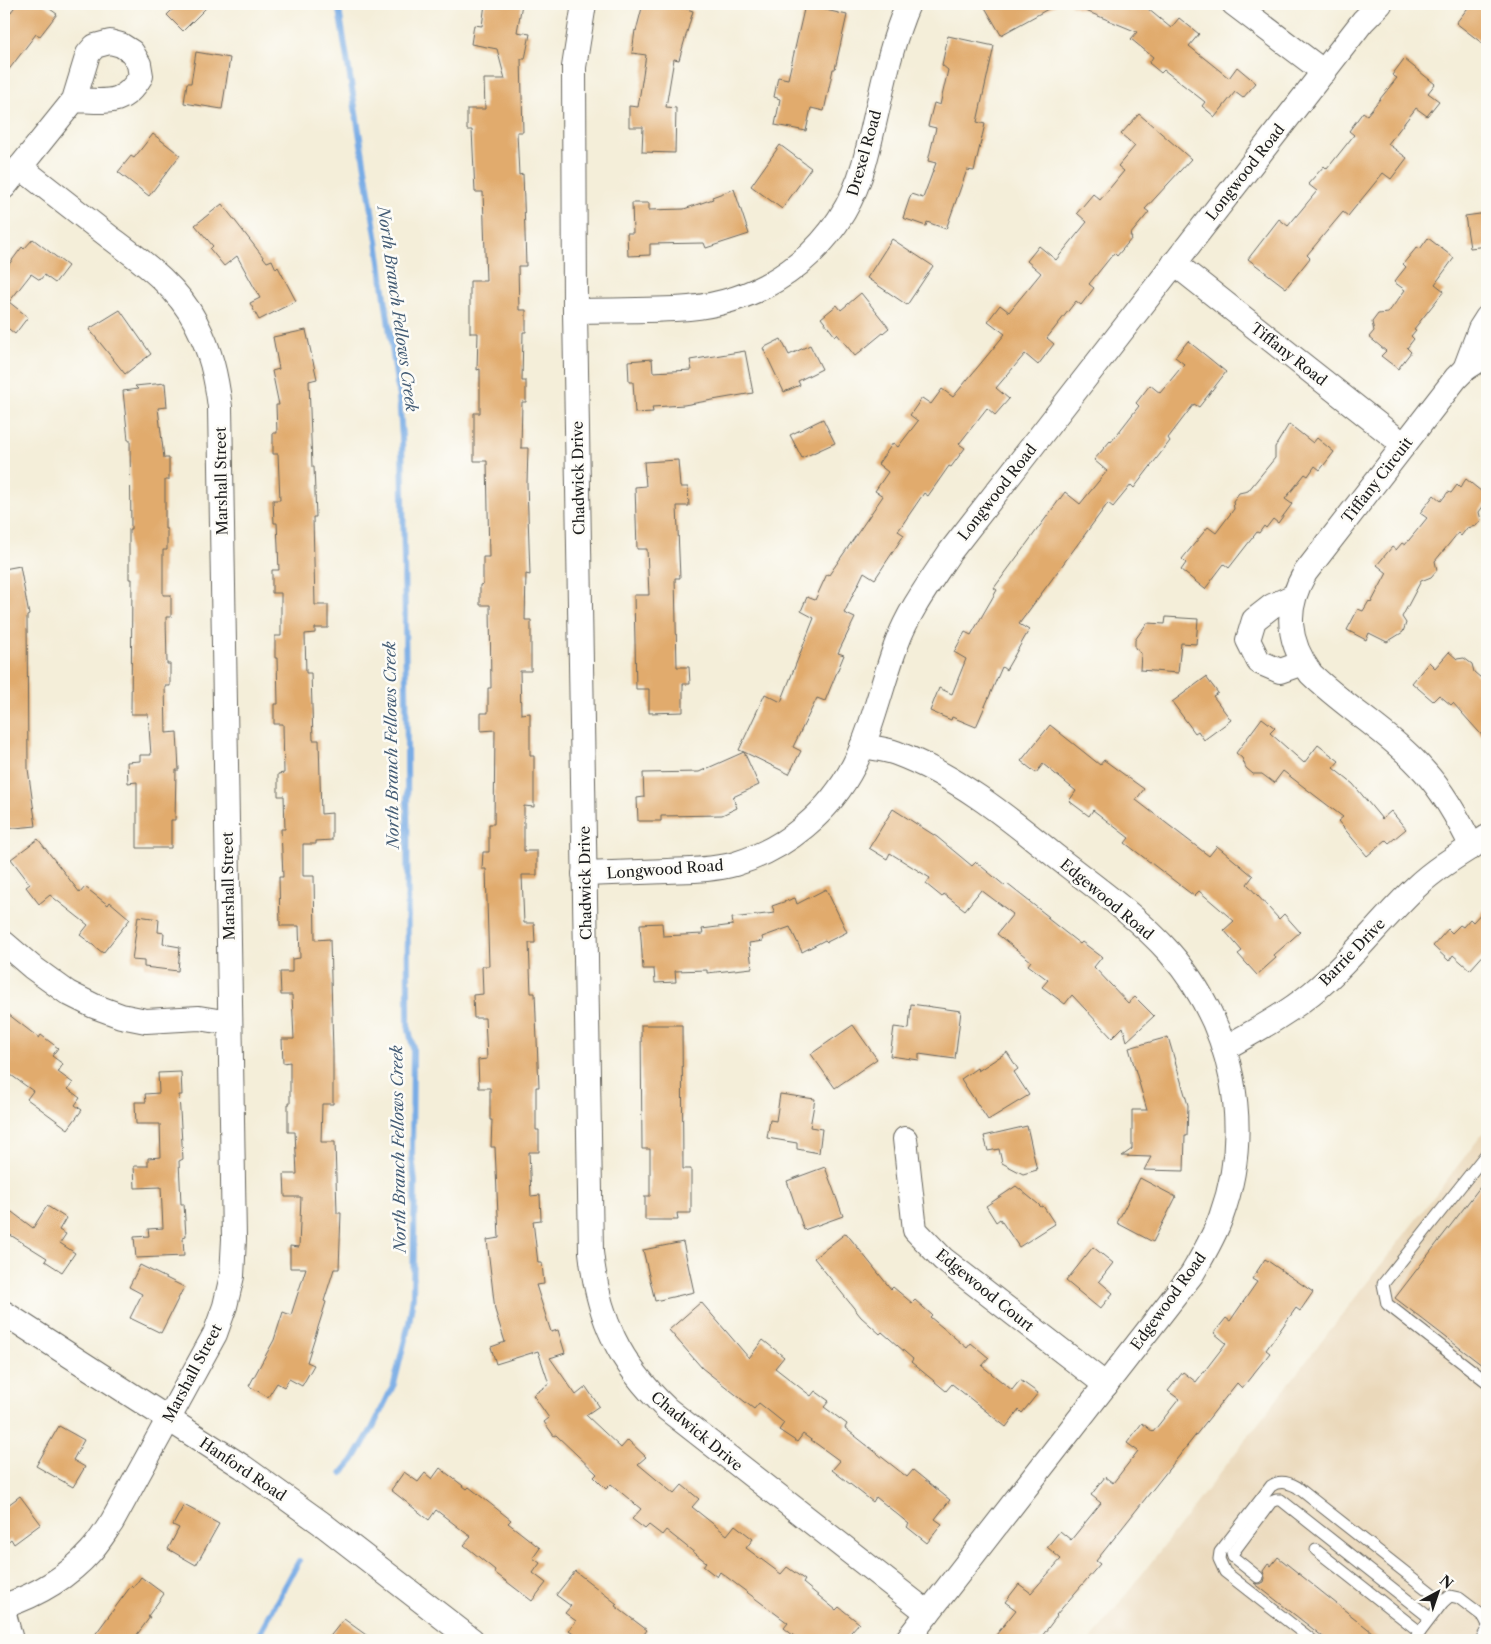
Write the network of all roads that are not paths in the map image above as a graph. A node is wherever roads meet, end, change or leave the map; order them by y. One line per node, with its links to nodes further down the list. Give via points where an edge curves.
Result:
1 (584, 4): 10 (street, Chadwick Drive, via 574,67)
2 (908, 4): 10 (street, Drexel Road, via 890,54 857,185 836,225 808,257 766,286 720,302 689,308)
3 (1234, 4): 5 (street)
4 (1380, 4): 5 (street, Longwood Road)
5 (1324, 72): 9 (street, Longwood Road)
6 (74, 100): 7 (street)
7 (20, 167): 8 (street); 21 (street, Marshall Street, via 167,283 196,321 215,373 220,407)
8 (4, 187)
9 (1174, 263): 14 (street, Tiffany Road); 17 (street, Longwood Road, via 929,583 898,642)
10 (576, 311): 19 (street, Chadwick Drive)
11 (1487, 318): 13 (street, Tiffany Circuit)
12 (1487, 355): 13 (street, Tiffany Circuit)
13 (1466, 369): 14 (street, Tiffany Circuit)
14 (1404, 445): 15 (street, Tiffany Circuit, via 1305,573)
15 (1294, 596): 16 (street, Tiffany Circuit, via 1292,637); 16 (street, via 1272,606 1254,620 1248,640 1259,662 1280,671)
16 (1303, 663): 18 (street, Tiffany Circuit, via 1321,684 1402,749 1425,772)
17 (862, 746): 19 (street, Longwood Road, via 843,784 820,812 789,839 760,855 707,869); 22 (street, Edgewood Road, via 902,756 970,791 1137,922 1190,978 1211,1013)
18 (1480, 842): 22 (street, Barrie Drive, via 1438,868 1416,887 1342,966 1312,993 1270,1023)
19 (584, 874): 33 (street, Chadwick Drive, via 591,1252 597,1295 613,1337 636,1376 667,1409)
20 (4, 943): 21 (street, via 68,993 121,1016 146,1021 199,1018)
21 (230, 1024): 28 (street, Marshall Street, via 232,1276 215,1334)
22 (1225, 1048): 27 (street, Edgewood Road, via 1234,1090 1237,1138 1232,1178 1221,1217 1192,1274)
23 (905, 1139): 27 (street, Edgewood Court, via 915,1230 943,1259)
24 (1487, 1153): 26 (lane, via 1383,1284 1387,1304)
25 (4, 1313): 28 (street, Hanford Road)
26 (1487, 1382)
27 (1106, 1385): 33 (street, Edgewood Road)
28 (168, 1419): 32 (street, Marshall Street, via 112,1522 92,1550 51,1585); 40 (street, Hanford Road, via 321,1523)
29 (1316, 1550): 38 (lane)
30 (1258, 1577): 35 (lane, via 1232,1554 1271,1502 1281,1500)
31 (1443, 1602): 35 (lane); 36 (lane, via 1450,1596 1459,1598); 42 (lane, via 1296,1487 1275,1483 1220,1552 1219,1559 1225,1572)
32 (4, 1606)
33 (928, 1613): 41 (street, Edgewood Road)
34 (4, 1614): 39 (street)
35 (1430, 1618): 38 (lane)
36 (1487, 1623)
37 (1487, 1629): 43 (lane)
38 (1417, 1636)
39 (11, 1640)
40 (472, 1640)
41 (908, 1640)
42 (1312, 1640)
43 (1481, 1640)

